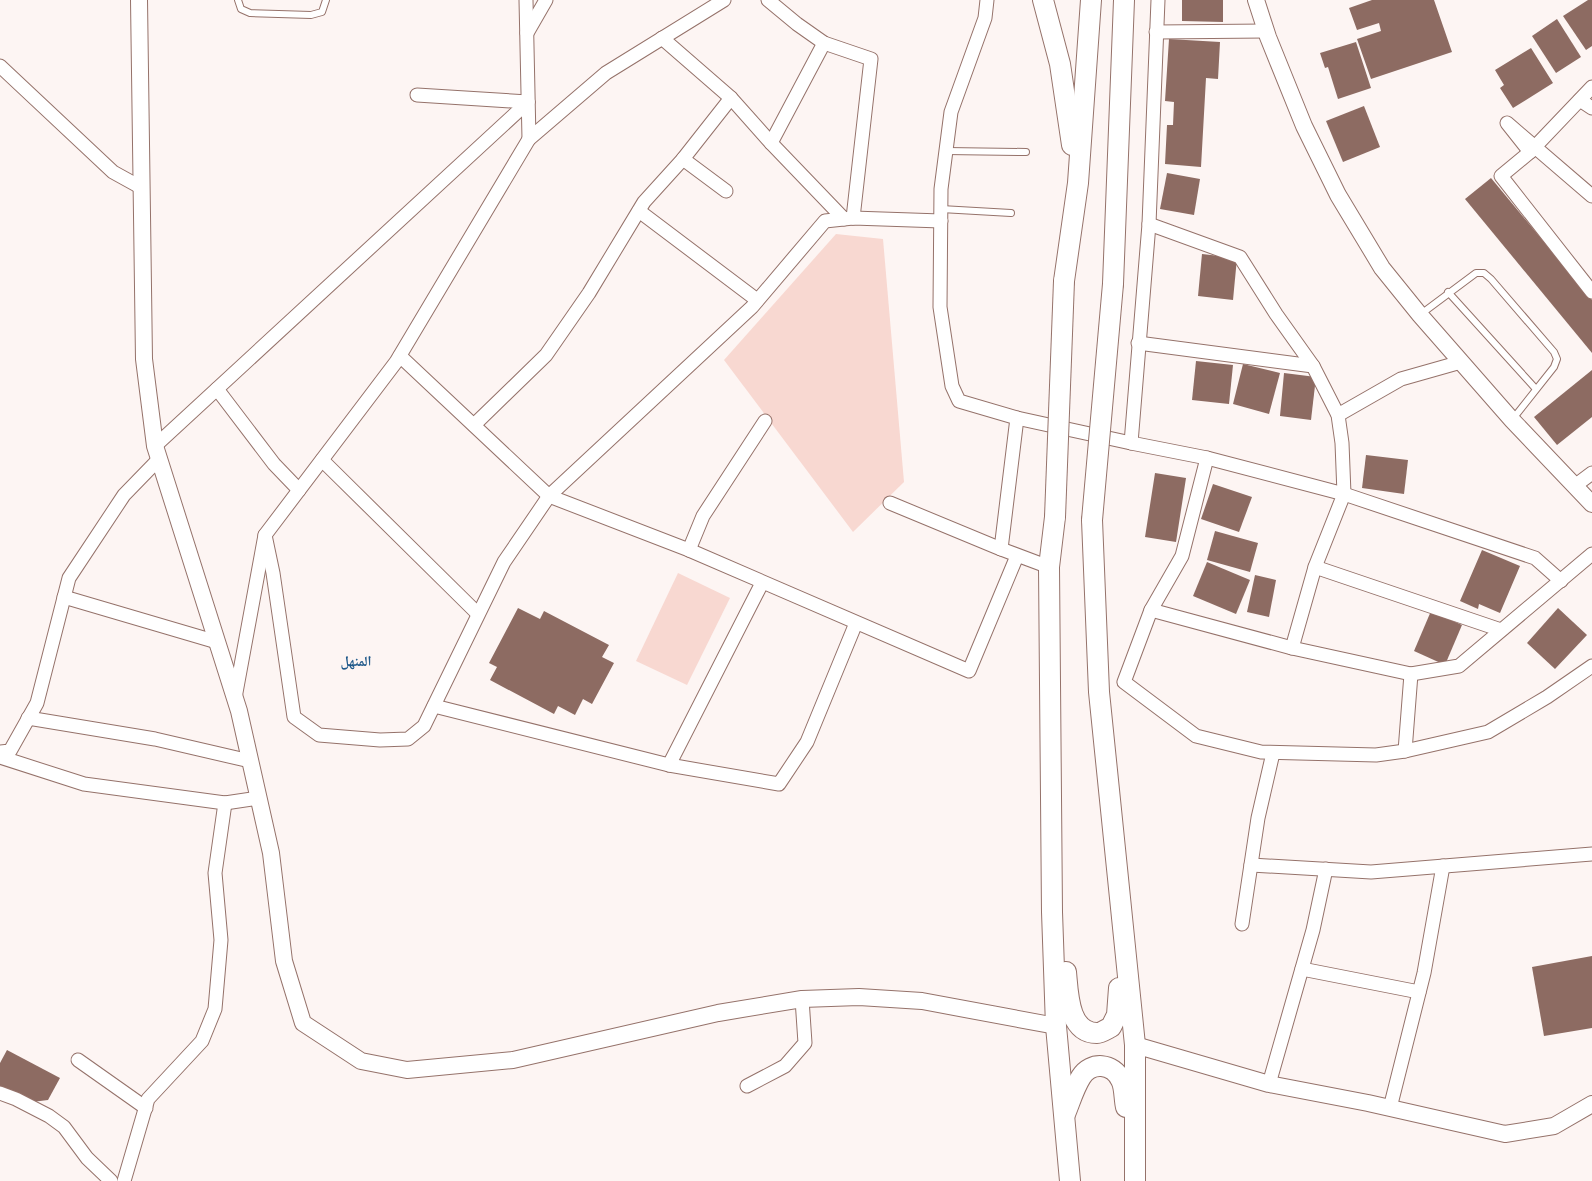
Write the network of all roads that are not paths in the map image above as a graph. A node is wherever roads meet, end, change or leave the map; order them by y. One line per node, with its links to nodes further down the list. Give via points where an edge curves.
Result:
1 (139, 0): 33 (street)
2 (238, 0): 3 (lane, via 240,9 250,13 311,15 322,12)
3 (326, 0)
4 (526, 0): 16 (street)
5 (546, 0): 16 (street)
6 (724, 0): 17 (street)
7 (768, 0): 18 (street)
8 (987, 0): 28 (street, via 985,18 951,112)
9 (1043, 0): 32 (main road, via 1060,64)
10 (1091, 0): 32 (main road)
11 (1124, 0): 102 (main road, bridge, via 1113,284 1092,520 1099,692)
12 (1158, 0): 15 (street)
13 (1256, 0): 14 (street)
14 (1266, 31): 15 (street); 44 (street, via 1304,126 1338,195 1382,268)
15 (1156, 32): 40 (street)
16 (526, 34): 24 (street)
17 (662, 38): 22 (street); 26 (street, via 606,73)
18 (824, 43): 27 (street); 39 (street, via 871,59)
19 (0, 66): 33 (street, via 113,172)
20 (1592, 88): 23 (street)
21 (417, 95): 24 (street)
22 (731, 98): 27 (street); 31 (street)
23 (1580, 100): 25 (street); 30 (street)
24 (528, 102): 26 (street); 49 (street)
25 (1592, 108)
26 (529, 139): 46 (street)
27 (771, 143): 39 (street)
28 (946, 151): 29 (lane); 38 (street, via 941,189)
29 (1026, 152)
30 (1530, 152): 35 (street, via 1507,123); 42 (street, via 1500,176)
31 (683, 159): 34 (street); 36 (street)
32 (1078, 183): 72 (main road, bridge, via 1064,281 1055,517)
33 (142, 188): 57 (street, via 144,359)
34 (726, 191)
35 (1592, 196)
36 (639, 211): 43 (street); 55 (street, via 589,293 546,355)
37 (1011, 213): 38 (lane)
38 (941, 215): 39 (street); 52 (street, via 940,307 952,386 959,401)
39 (849, 218): 43 (street, via 825,221)
40 (1149, 224): 45 (street); 48 (street, via 1240,257)
41 (1448, 292): 44 (lane); 50 (lane); 50 (lane, via 1476,272 1484,273 1491,279 1554,352 1557,359 1554,367)
42 (1592, 292)
43 (757, 300): 64 (street)
44 (1420, 315): 47 (street)
45 (1138, 343): 48 (street); 56 (street)
46 (400, 356): 55 (street); 59 (street)
47 (1461, 362): 51 (street, via 1401,379); 53 (street)
48 (1313, 366): 51 (street)
49 (218, 388): 57 (street); 62 (street, via 274,464)
50 (1535, 388): 53 (lane)
51 (1338, 415): 63 (street)
52 (1017, 418): 56 (street); 68 (street)
53 (1512, 420): 61 (street)
54 (765, 421): 69 (street, via 703,516)
55 (474, 425): 64 (street)
56 (1131, 443): 58 (street)
57 (157, 453): 76 (street, via 124,495 69,578); 81 (street)
58 (1207, 458): 63 (street); 77 (street, via 1182,556)
59 (322, 460): 62 (street); 78 (street)
60 (1592, 473): 61 (street)
61 (1576, 485): 66 (street)
62 (299, 490): 67 (street)
63 (1344, 494): 73 (street); 74 (street, via 1535,558)
64 (549, 496): 69 (street); 78 (street, via 504,562)
65 (890, 502): 68 (street)
66 (1592, 504)
67 (265, 535): 85 (street); 86 (street, via 294,717 319,735 380,740 408,739 424,726)
68 (1001, 549): 71 (street)
69 (689, 550): 75 (street)
70 (1592, 554): 74 (street)
71 (1017, 556): 72 (street); 79 (street, via 969,671)
72 (1049, 567): 100 (main road)
73 (1315, 567): 80 (street); 82 (street)
74 (1561, 581): 80 (street)
75 (762, 583): 79 (street); 93 (street)
76 (64, 597): 81 (street); 87 (street, via 37,703)
77 (1151, 610): 82 (street); 89 (street, via 1124,682 1196,736 1261,752)
78 (478, 614): 86 (street)
79 (856, 622): 93 (street, via 807,742 779,784)
80 (1501, 630): 84 (street, via 1459,666)
81 (217, 642): 85 (street)
82 (1292, 648): 84 (street)
83 (1592, 666): 90 (street, via 1547,697 1488,732)
84 (1411, 674): 90 (street)
85 (235, 700): 92 (street)
86 (434, 706): 93 (street)
87 (28, 718): 88 (street, via 10,751); 92 (street, via 155,739)
88 (0, 752)
89 (1273, 752): 90 (street, via 1376,755); 97 (street, via 1258,818)
90 (1406, 752)
91 (0, 757): 95 (street, via 84,784)
92 (250, 761): 94 (street)
93 (668, 765)
94 (258, 798): 95 (street); 105 (street, via 271,852 284,961 303,1023 361,1061 407,1070 513,1060 718,1013)
95 (225, 803): 113 (street, via 215,873 221,940 215,1009 202,1041 162,1082 148,1099)
96 (1592, 854): 98 (street)
97 (1251, 865): 99 (street); 101 (street)
98 (1443, 866): 99 (street, via 1371,872); 104 (street)
99 (1326, 869): 103 (street)
100 (1052, 912): 102 (main road, via 1064,955 1068,996 1074,1019 1083,1029 1097,1033 1111,1027 1117,1015); 106 (main road)
101 (1242, 924)
102 (1123, 938): 107 (main road)
103 (1302, 969): 104 (street); 109 (street)
104 (1419, 992): 114 (street)
105 (802, 999): 106 (street, via 859,997 922,1001); 110 (street, via 805,1043 785,1066)
106 (1056, 1026): 115 (main road)
107 (1135, 1044): 109 (street); 116 (main road)
108 (78, 1060): 113 (street)
109 (1269, 1084): 114 (street)
110 (747, 1086)
111 (0, 1093): 117 (street, via 49,1116 64,1127 87,1158)
112 (1592, 1104): 114 (street, via 1554,1126 1505,1134)
113 (146, 1108): 118 (street)
114 (1390, 1108)
115 (1064, 1115): 116 (main road, via 1082,1076 1091,1067 1103,1065 1115,1071 1121,1080); 119 (main road)
116 (1135, 1172)
117 (111, 1181)
118 (124, 1181)
119 (1070, 1181)

